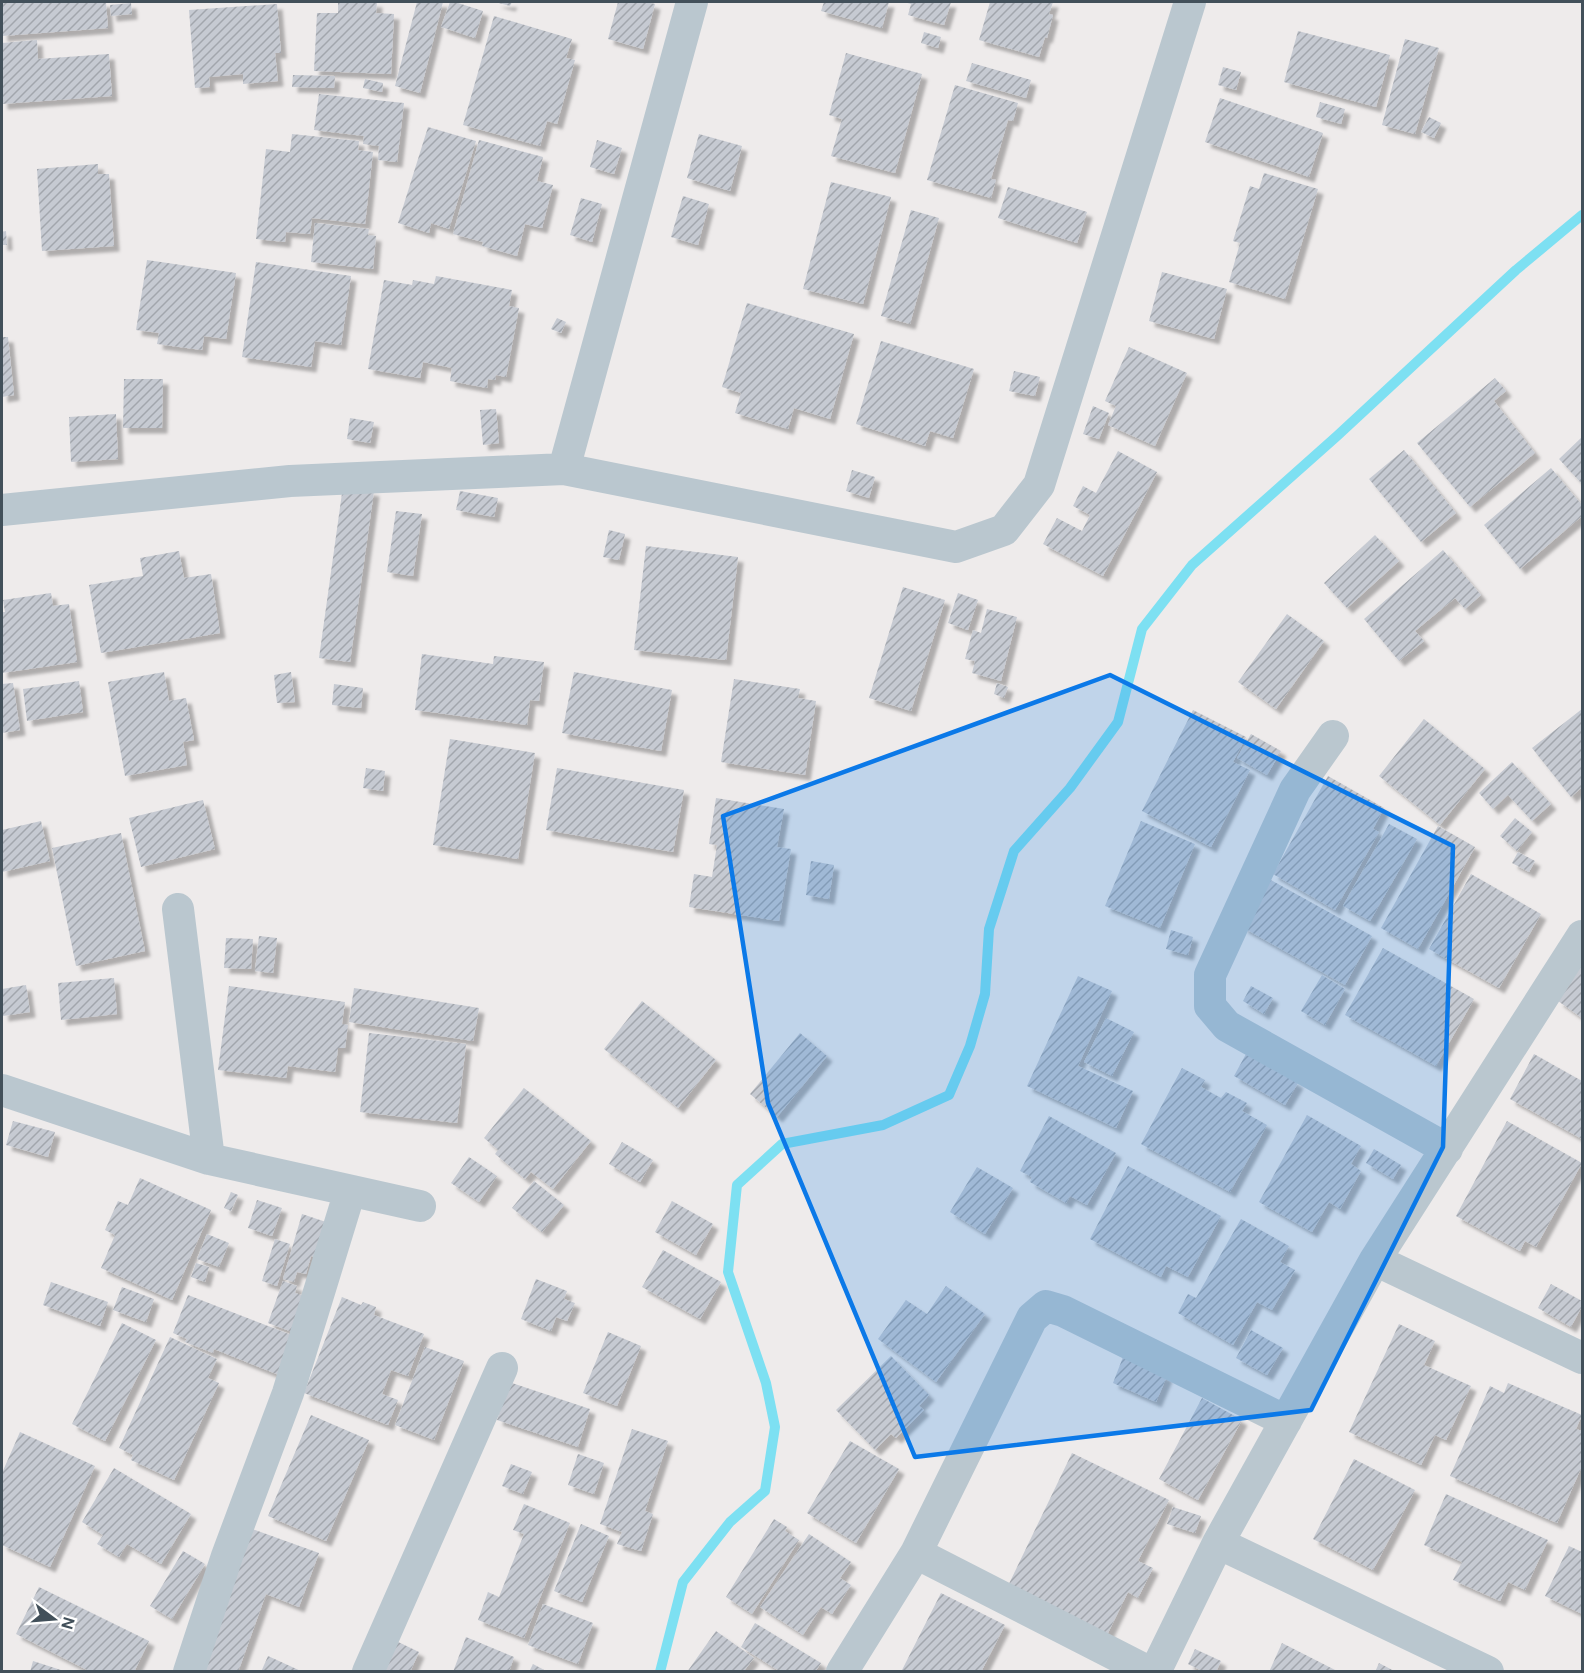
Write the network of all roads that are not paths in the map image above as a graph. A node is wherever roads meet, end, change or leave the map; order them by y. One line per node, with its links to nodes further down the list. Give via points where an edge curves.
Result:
1 (692, 2): 3 (street)
2 (1190, 2): 3 (street, via 1038,485 1004,530 956,548)
3 (564, 469): 4 (street, via 290,481)
4 (2, 510)
5 (1334, 736): 9 (street, via 1295,790 1215,964 1210,975 1210,1006 1227,1026)
6 (178, 909): 10 (street)
7 (1582, 936): 9 (street)
8 (2, 1090): 10 (street)
9 (1446, 1149): 13 (street)
10 (209, 1159): 11 (street)
11 (350, 1191): 12 (street); 19 (street, via 288,1393)
12 (420, 1206)
13 (1375, 1260): 14 (street); 16 (street)
14 (1582, 1359)
15 (502, 1368): 20 (street)
16 (1286, 1421): 17 (street); 18 (street, via 1046,1306 1032,1318)
17 (1218, 1543): 23 (street); 24 (street)
18 (916, 1553): 21 (street); 22 (street)
19 (189, 1671)
20 (368, 1671)
21 (842, 1671)
22 (1149, 1671)
23 (1155, 1671)
24 (1488, 1671)

